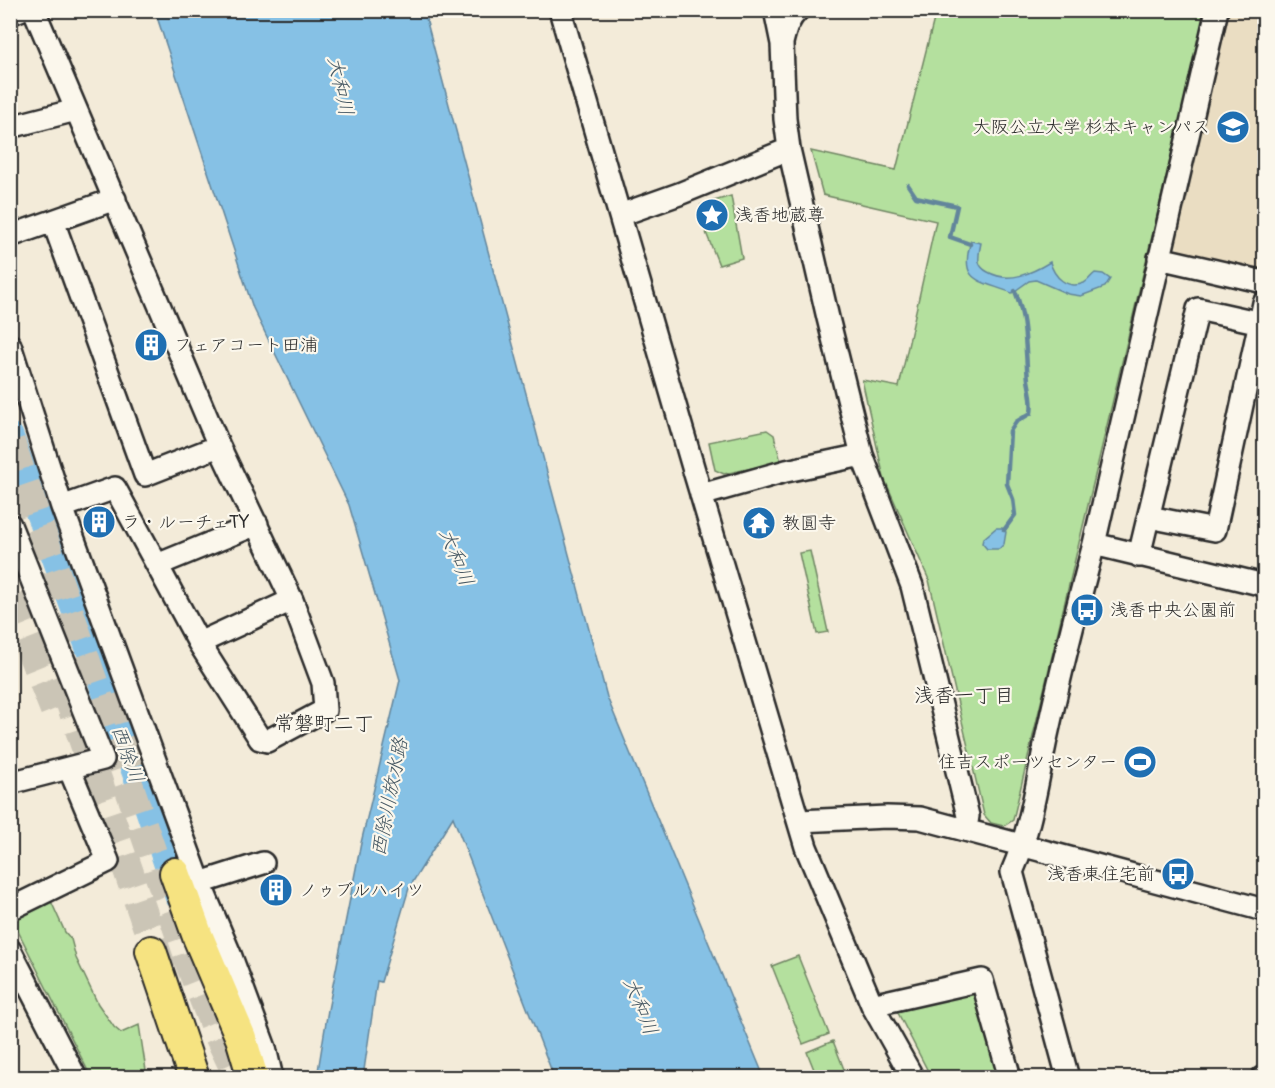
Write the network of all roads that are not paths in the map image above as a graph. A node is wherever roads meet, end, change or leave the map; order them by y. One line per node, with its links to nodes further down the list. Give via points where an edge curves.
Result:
1 (20, 10): 7 (street)
2 (34, 10): 9 (street)
3 (560, 10): 13 (street)
4 (775, 10): 8 (street)
5 (798, 10): 8 (street, via 786,27)
6 (1217, 10): 16 (street)
7 (10, 14)
8 (782, 44): 11 (street)
9 (76, 110): 10 (street); 12 (street)
10 (10, 128)
11 (789, 149): 13 (street); 21 (street)
12 (115, 199): 14 (street); 20 (street)
13 (620, 215): 24 (street)
14 (53, 221): 15 (street); 22 (street)
15 (10, 236)
16 (1159, 258): 17 (street); 29 (street)
17 (1264, 282)
18 (1263, 313): 26 (street, via 1198,309); 26 (street, via 1215,530)
19 (10, 345): 25 (street)
20 (219, 446): 22 (street); 27 (street)
21 (862, 455): 24 (street); 38 (street, via 912,586 968,816)
22 (145, 475): 23 (street)
23 (115, 488): 25 (street); 31 (street)
24 (701, 495): 37 (street)
25 (62, 507): 41 (street)
26 (1149, 517): 30 (street)
27 (257, 524): 31 (street); 33 (street)
28 (10, 525): 35 (street, via 103,759)
29 (1094, 544): 30 (street); 39 (street)
30 (1139, 556): 32 (street)
31 (157, 565): 34 (street)
32 (1264, 585)
33 (292, 600): 34 (street); 34 (street, via 323,683 325,710 267,741 260,739)
34 (199, 643)
35 (69, 768): 36 (street); 42 (street, via 108,861)
36 (10, 783)
37 (799, 821): 38 (street, via 920,818); 46 (street)
38 (966, 829): 39 (street)
39 (1023, 846): 43 (street); 53 (street, via 1012,872)
40 (263, 863): 41 (street)
41 (187, 878): 49 (highway, via 201,945 242,1038); 50 (street, via 230,954 266,1048)
42 (10, 909)
43 (1264, 910)
44 (10, 950): 47 (street)
45 (151, 951): 48 (highway)
46 (872, 1005): 51 (street); 52 (street, via 982,980)
47 (76, 1077)
48 (194, 1077)
49 (253, 1077)
50 (272, 1077)
51 (912, 1077)
52 (1010, 1077)
53 (1068, 1077)

